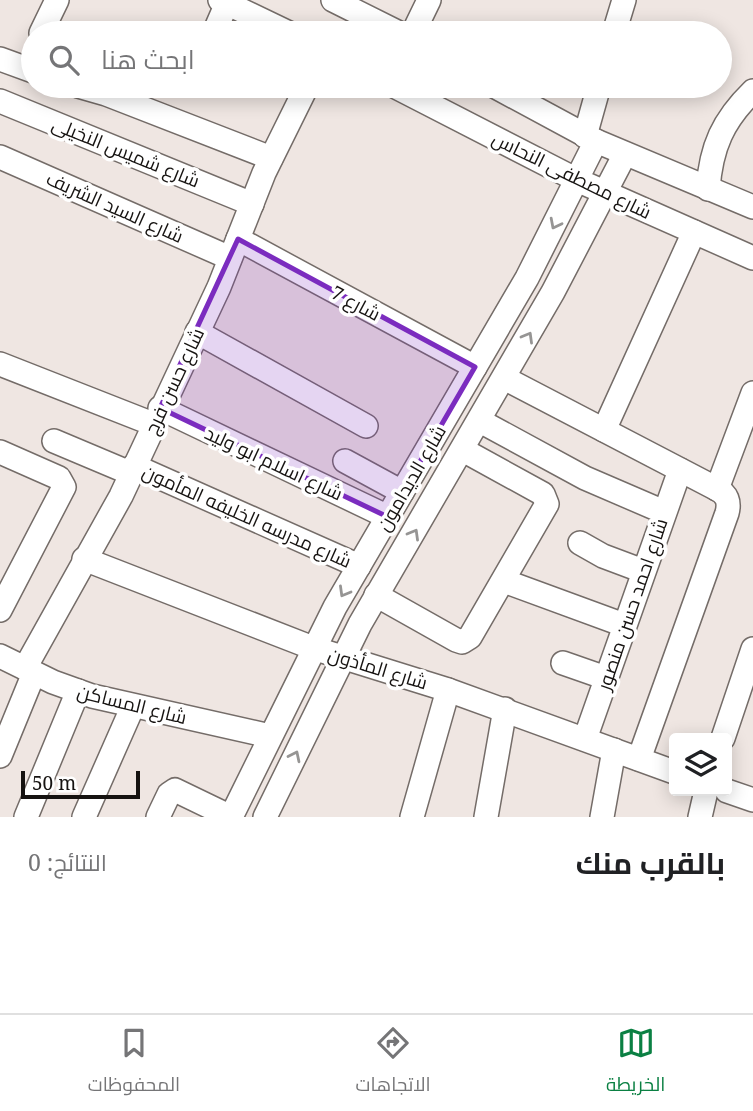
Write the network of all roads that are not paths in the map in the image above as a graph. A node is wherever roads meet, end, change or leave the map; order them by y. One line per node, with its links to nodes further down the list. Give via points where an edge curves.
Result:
1 (57, 0): 6 (street)
2 (333, 0): 9 (street)
3 (429, 0): 10 (street)
4 (624, 0): 11 (street)
5 (223, 2): 7 (street); 8 (street)
6 (47, 21)
7 (217, 21)
8 (263, 21)
9 (375, 21)
10 (419, 21)
11 (618, 21)
12 (0, 59): 13 (street)
13 (21, 62)
14 (753, 91): 26 (street, via 734,110 718,139)
15 (116, 98): 24 (street)
16 (301, 98): 24 (street, شارع حسن فرج)
17 (417, 98): 25 (street, شارع مصطفى النحاس)
18 (516, 98): 21 (street)
19 (597, 98): 21 (street, شارع الديدامون)
20 (0, 100): 28 (street, شارع شميس النخيلى)
21 (591, 139): 22 (street); 25 (street, شارع الديدامون)
22 (625, 155): 26 (street); 27 (street, شارع الديدامون)
23 (0, 157): 31 (street, شارع السيد الشريف)
24 (271, 158): 28 (street, شارع حسن فرج)
25 (577, 180): 27 (street, شارع مصطفى النحاس); 35 (street, شارع الديدامون, one-way to 35)
26 (708, 189): 29 (street)
27 (606, 193): 30 (street, شارع مصطفى النحاس); 36 (street, شارع الديدامون, one-way to 27)
28 (252, 204): 31 (street, شارع حسن فرج)
29 (753, 207)
30 (694, 232): 32 (street, شارع مصطفى النحاس); 41 (street)
31 (234, 249): 33 (street, شارع حسن فرج); 35 (street, شارع 7)
32 (753, 258)
33 (197, 332): 38 (street, شارع حسن فرج); 40 (street)
34 (0, 364): 38 (street, شارع اسلام ابو وليد)
35 (475, 367): 49 (street, شارع الديدامون)
36 (504, 378): 39 (street, شارع الديدامون); 41 (street)
37 (753, 393): 48 (street)
38 (157, 416): 46 (street, شارع حسن فرج); 51 (street, شارع اسلام ابو وليد)
39 (480, 421): 43 (street, شارع الديدامون); 50 (street, via 585,478)
40 (366, 426)
41 (604, 430): 47 (street)
42 (54, 440): 46 (street, شارع مدرسه الخليفه المأمون)
43 (463, 450): 56 (street, via 546,498 545,509); 57 (street, شارع الديدامون, one-way to 43)
44 (0, 452): 58 (street, via 64,483)
45 (345, 461): 49 (street)
46 (132, 470): 53 (street, شارع حسن فرج); 54 (street, شارع مدرسه الخليفه المأمون)
47 (680, 470): 48 (street); 50 (street, شارع احمد حسن منصور)
48 (716, 489): 77 (street, via 728,501 727,513)
49 (402, 492): 51 (street, شارع الديدامون)
50 (664, 512): 55 (street, شارع احمد حسن منصور)
51 (388, 517): 54 (street, شارع الديدامون)
52 (580, 543): 55 (street)
53 (84, 559): 60 (street, شارع المأذون); 65 (street, شارع حسن فرج)
54 (359, 566): 60 (street, شارع الديدامون, one-way to 60)
55 (643, 571): 59 (street, شارع احمد حسن منصور)
56 (504, 581): 57 (street, via 470,637 462,642); 59 (street)
57 (376, 596): 63 (street, شارع الديدامون)
58 (0, 610)
59 (624, 625): 66 (street, شارع احمد حسن منصور)
60 (313, 648): 63 (street, شارع المأذون); 73 (street, شارع الديدامون)
61 (753, 649): 67 (street)
62 (0, 656): 65 (street, شارع المساكن)
63 (342, 659): 68 (street, شارع المأذون); 86 (street, شارع الديدامون, one-way to 63)
64 (563, 663): 66 (street)
65 (29, 671): 69 (street, شارع المساكن); 76 (street, شارع حسن فرج)
66 (606, 678): 74 (street, شارع احمد حسن منصور)
67 (747, 685): 72 (street)
68 (448, 690): 71 (street, شارع المأذون); 87 (street)
69 (78, 691): 70 (street, شارع المساكن); 82 (street)
70 (133, 706): 73 (street, شارع المساكن); 83 (street)
71 (505, 709): 74 (street, شارع المأذون); 88 (street)
72 (725, 733)
73 (270, 736): 85 (street, شارع الديدامون)
74 (585, 739): 75 (street, شارع المأذون)
75 (614, 750): 77 (street, شارع المأذون); 89 (street)
76 (0, 756)
77 (639, 759): 78 (street, شارع المأذون)
78 (669, 770)
79 (732, 793): 81 (street)
80 (705, 796): 90 (street)
81 (753, 800)
82 (26, 817)
83 (84, 817)
84 (158, 817): 85 (street, via 175,790)
85 (231, 817)
86 (265, 817)
87 (412, 817)
88 (486, 817)
89 (603, 817)
90 (700, 817)

